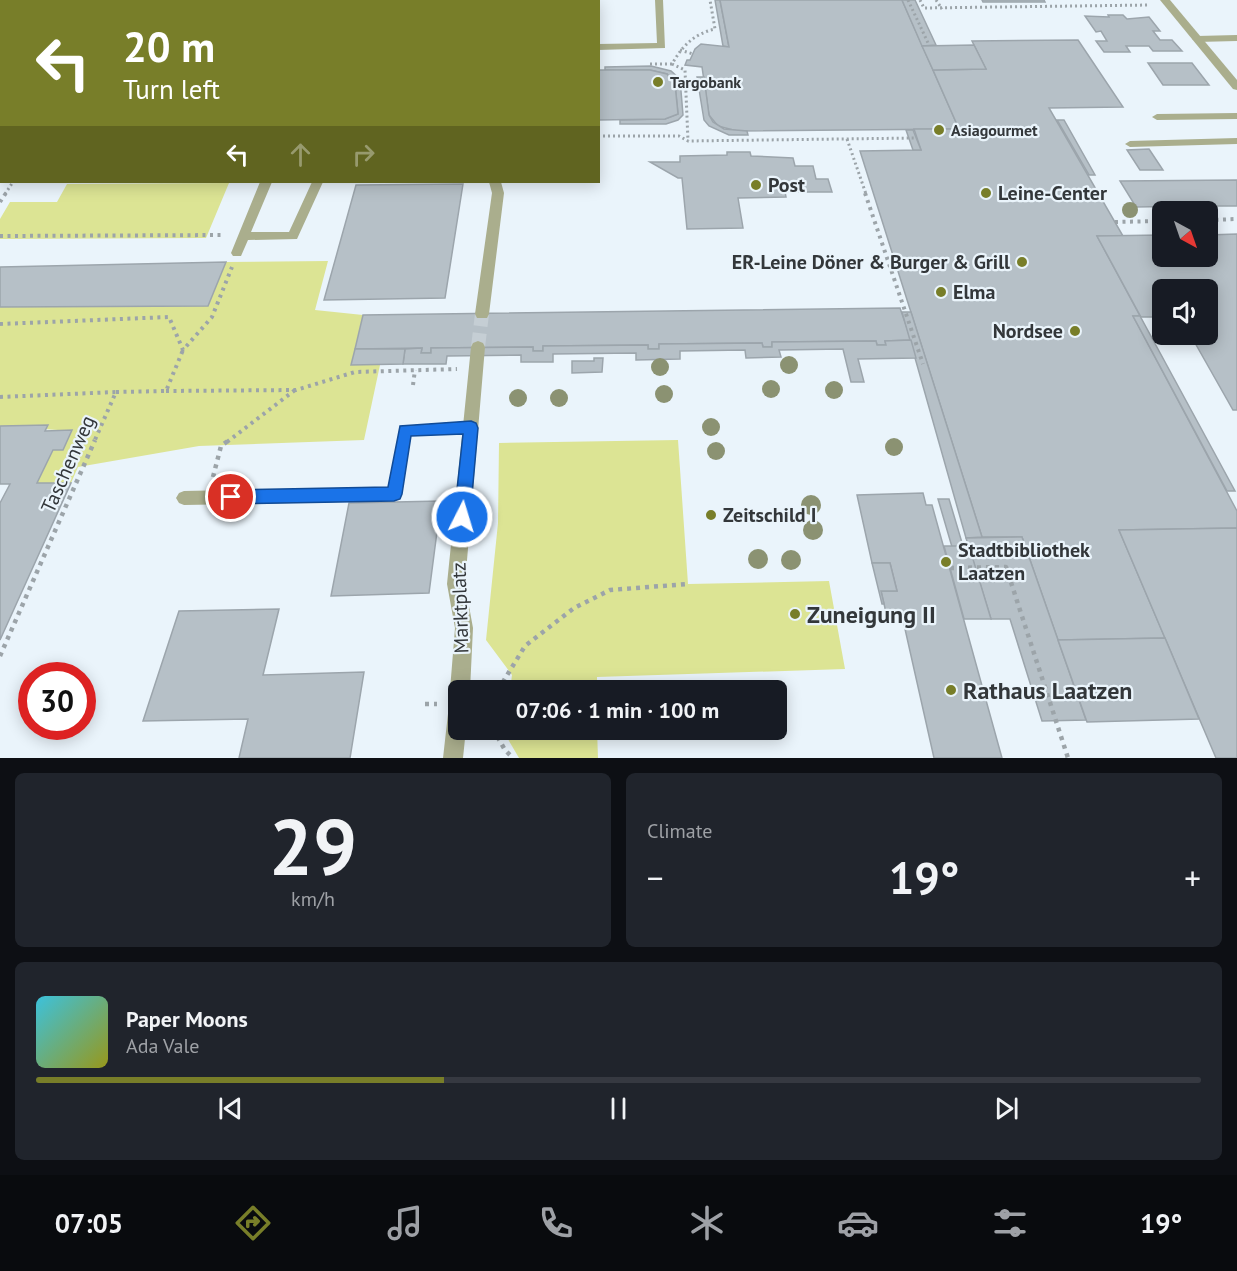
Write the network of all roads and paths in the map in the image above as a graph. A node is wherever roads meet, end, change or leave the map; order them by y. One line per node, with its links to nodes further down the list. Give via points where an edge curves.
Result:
1 (659, 0): 10 (lane, via 662,46)
2 (908, 0): 9 (path)
3 (920, 0): 6 (path, via 924,8)
4 (936, 0): 6 (path)
5 (1167, 2): 6 (path); 8 (street)
6 (942, 9)
7 (1237, 38): 8 (lane)
8 (1197, 39): 14 (street)
9 (928, 45)
10 (600, 47)
11 (680, 50): 12 (path)
12 (693, 54)
13 (672, 64): 20 (path, via 686,68)
14 (1237, 87)
15 (1237, 116): 16 (lane)
16 (1157, 117)
17 (600, 136): 20 (path, via 679,136)
18 (916, 138): 19 (path)
19 (847, 139): 20 (path); 39 (path)
20 (688, 141)
21 (1237, 141): 22 (lane)
22 (1130, 144)
23 (12, 183): 27 (path)
24 (266, 183): 33 (lane)
25 (317, 183): 33 (lane, via 293,236)
26 (495, 183): 35 (street, via 498,193)
27 (0, 202)
28 (1237, 219): 29 (path)
29 (1218, 220)
30 (1152, 221): 31 (path)
31 (1115, 222)
32 (0, 236): 33 (path)
33 (244, 236): 34 (lane)
34 (237, 253): 38 (path, via 212,317)
35 (482, 314)
36 (0, 324): 38 (path, via 169,317)
37 (478, 347): 40 (street, Marktplatz)
38 (183, 350): 44 (path)
39 (923, 364)
40 (476, 368): 41 (path); 47 (street, Marktplatz)
41 (414, 370): 42 (path); 43 (path, via 355,372)
42 (413, 385)
43 (296, 390): 44 (path); 48 (path, via 221,446)
44 (166, 391): 45 (path)
45 (116, 392): 46 (path, Taschenweg); 52 (path, Taschenweg)
46 (0, 397)
47 (471, 428): 48 (lane, via 405,430 394,494); 53 (street, Marktplatz, via 456,584 464,627)
48 (208, 497): 49 (lane)
49 (184, 498)
50 (950, 568): 59 (path, via 1006,567)
51 (688, 584): 54 (path, via 610,590 574,608 525,646)
52 (0, 656)
53 (461, 680)
54 (504, 680)
55 (455, 740): 57 (street)
56 (499, 740): 58 (path)
57 (453, 758)
58 (513, 758)
59 (1068, 758)

